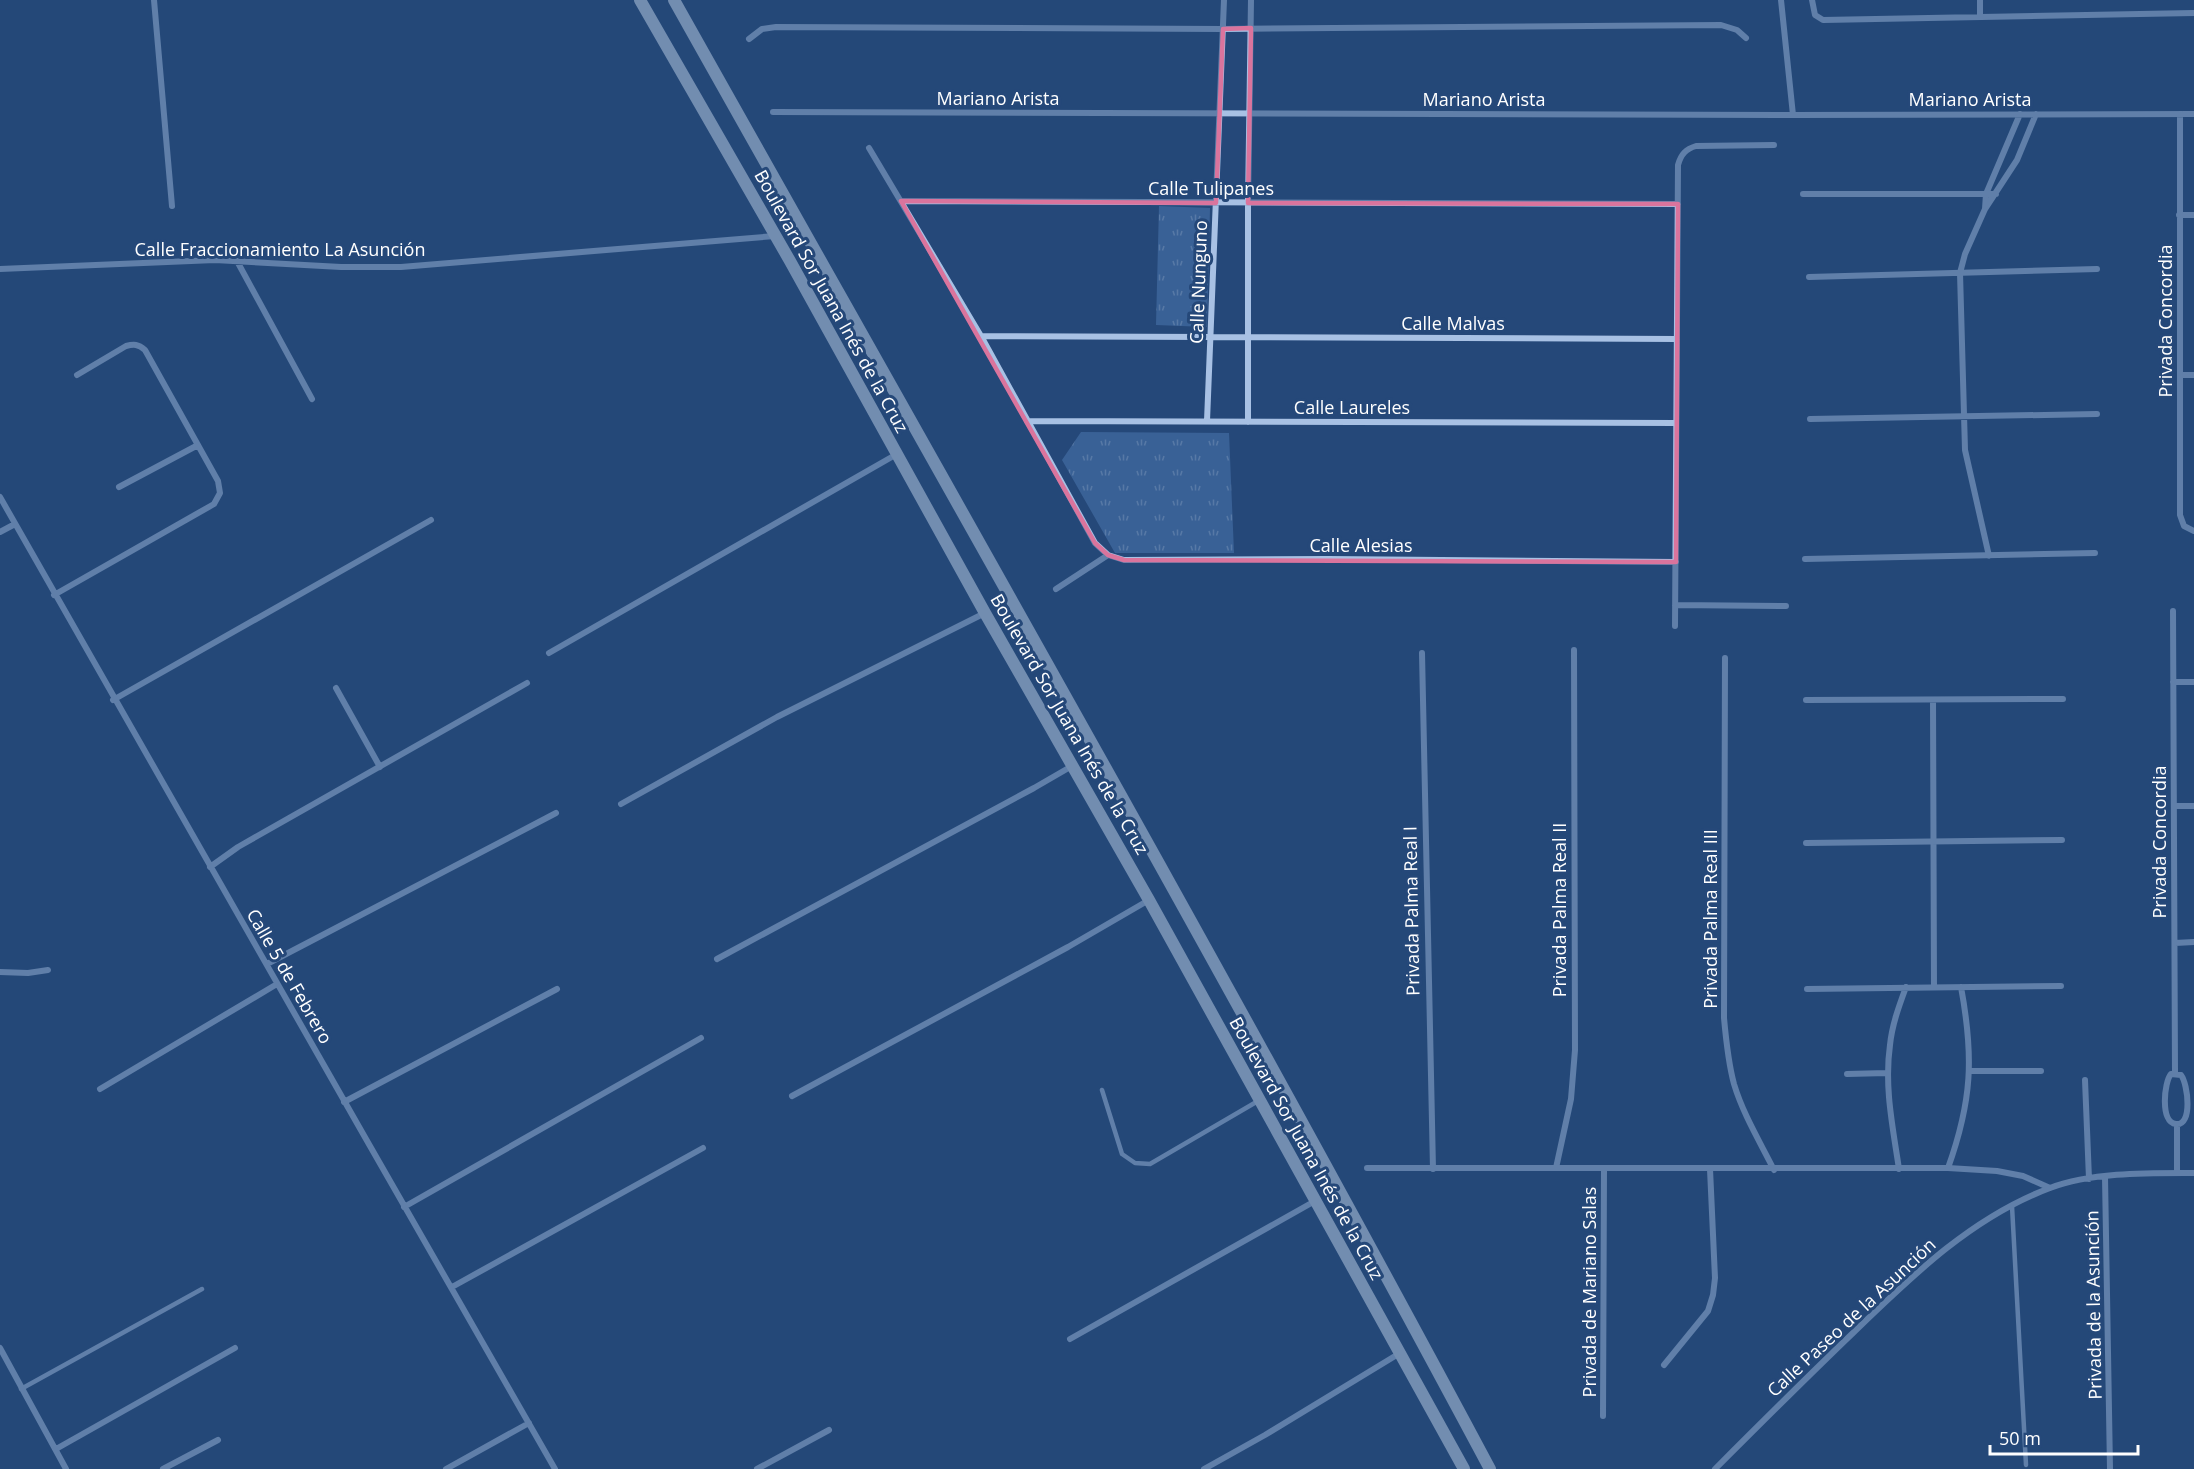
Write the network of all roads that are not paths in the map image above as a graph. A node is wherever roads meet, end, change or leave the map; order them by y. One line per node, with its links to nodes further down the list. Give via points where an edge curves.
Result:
1 (154, 0): 32 (street)
2 (640, 0): 36 (main road, Boulevard Sor Juana Inés de la Cruz)
3 (674, 0): 165 (main road, Boulevard Sor Juana Inés de la Cruz, via 1317,1148)
4 (1224, 0): 12 (street, Calle Nunguno)
5 (1251, 0): 11 (street)
6 (1781, 0): 22 (street)
7 (1812, 0): 10 (street, via 1815,15 1823,20)
8 (1980, 0): 10 (street)
9 (2194, 13): 10 (street)
10 (1980, 17)
11 (1251, 28): 12 (street); 13 (street, via 1721,25); 17 (street)
12 (1223, 29): 14 (street, via 776,27 762,29); 16 (street, Calle Nunguno)
13 (1746, 38)
14 (749, 39)
15 (773, 112): 16 (street, Mariano Arista)
16 (1220, 113): 17 (street, Mariano Arista); 29 (street, Calle Nunguno)
17 (1249, 113): 22 (street, Mariano Arista); 30 (street)
18 (2020, 114): 19 (street, Mariano Arista); 22 (street, Mariano Arista); 26 (street)
19 (2036, 114): 20 (street, Mariano Arista); 27 (street, via 2017,160)
20 (2180, 114): 21 (street, Mariano Arista); 35 (street, Privada Concordia)
21 (2194, 114)
22 (1793, 115)
23 (1774, 145): 31 (street, via 1689,148 1680,156 1678,165)
24 (869, 148): 28 (street)
25 (1803, 194): 26 (street)
26 (1986, 194): 27 (street); 33 (street)
27 (1996, 194): 33 (street)
28 (901, 201): 29 (street, Calle Tulipanes); 42 (street)
29 (1216, 202): 30 (street, Calle Tulipanes); 43 (street, Calle Nunguno)
30 (1248, 203): 31 (street, Calle Tulipanes); 44 (street)
31 (1678, 204): 45 (street)
32 (172, 206)
33 (1985, 209): 40 (street)
34 (2194, 214): 35 (street)
35 (2179, 215): 47 (street, Privada Concordia)
36 (775, 236): 37 (street, Calle Fraccionamiento La Asunción, via 401,267); 58 (main road, Boulevard Sor Juana Inés de la Cruz)
37 (237, 261): 38 (street, Calle Fraccionamiento La Asunción); 49 (street)
38 (0, 268)
39 (2097, 269): 40 (street)
40 (1960, 273): 41 (street); 51 (street)
41 (1809, 277)
42 (981, 336): 43 (street); 53 (street)
43 (1210, 337): 44 (street, Calle Malvas); 54 (street, Calle Nunguno)
44 (1248, 337): 45 (street, Calle Malvas); 55 (street)
45 (1677, 339): 56 (street)
46 (77, 375): 57 (street, via 126,346 140,345)
47 (2180, 375): 48 (street); 63 (street, Privada Concordia, via 2180,514 2184,526)
48 (2194, 375)
49 (312, 399)
50 (2097, 414): 51 (street)
51 (1963, 417): 52 (street); 67 (street, via 1965,450)
52 (1809, 419)
53 (1027, 421): 54 (street, Calle Laureles); 66 (street, via 1095,543)
54 (1207, 421): 55 (street, Calle Laureles)
55 (1248, 422): 56 (street, Calle Laureles)
56 (1676, 423): 69 (street)
57 (198, 446): 59 (street); 71 (street, via 218,481 220,493 214,504)
58 (897, 453): 75 (main road, Boulevard Sor Juana Inés de la Cruz); 78 (street)
59 (119, 488)
60 (0, 497): 62 (street, Calle 5 de Febrero)
61 (431, 520): 86 (street)
62 (15, 524): 64 (street); 71 (street, Calle 5 de Febrero)
63 (2194, 531)
64 (0, 532)
65 (2095, 553): 67 (street)
66 (1108, 555): 69 (street, Calle Alesias, via 1124,560); 70 (street)
67 (1989, 556): 68 (street)
68 (1805, 560)
69 (1676, 562): 72 (street)
70 (1056, 589)
71 (54, 595): 86 (street, Calle 5 de Febrero)
72 (1675, 605): 73 (street); 76 (street)
73 (1786, 606)
74 (2173, 611): 81 (street, Privada Concordia)
75 (985, 613): 89 (main road, Boulevard Sor Juana Inés de la Cruz); 91 (street, via 777,717)
76 (1675, 626)
77 (1574, 650): 130 (street, Privada Palma Real II, via 1575,1050 1571,1099)
78 (549, 653)
79 (1422, 653): 129 (street, Privada Palma Real I)
80 (1725, 658): 135 (street, Privada Palma Real III, via 1727,1053 1746,1115)
81 (2173, 682): 82 (street); 92 (street, Privada Concordia)
82 (2194, 682)
83 (527, 683): 90 (street)
84 (336, 688): 90 (street)
85 (2062, 699): 88 (street)
86 (113, 700): 98 (street, Calle 5 de Febrero)
87 (1806, 700): 88 (street)
88 (1933, 701): 96 (street)
89 (1073, 765): 99 (main road, Boulevard Sor Juana Inés de la Cruz); 102 (street)
90 (380, 767): 98 (street, via 238,847)
91 (621, 804)
92 (2174, 806): 93 (street); 101 (street, Privada Concordia)
93 (2194, 806)
94 (556, 813): 103 (street)
95 (2062, 840): 96 (street)
96 (1934, 841): 97 (street); 109 (street)
97 (1806, 843)
98 (210, 867): 103 (street, Calle 5 de Febrero)
99 (1149, 900): 123 (street); 124 (main road, Boulevard Sor Juana Inés de la Cruz)
100 (2194, 942): 101 (street)
101 (2175, 943): 117 (street, Privada Concordia)
102 (717, 959)
103 (267, 964): 106 (street, Calle 5 de Febrero)
104 (48, 970): 105 (street)
105 (0, 972)
106 (277, 984): 121 (street); 125 (street, Calle 5 de Febrero)
107 (2061, 986): 110 (street)
108 (1906, 987): 109 (street); 112 (street); 116 (street, via 1892,1034)
109 (1934, 987): 110 (street)
110 (1961, 987): 114 (street)
111 (557, 989): 125 (street)
112 (1807, 989)
113 (701, 1038): 143 (street)
114 (1970, 1071): 115 (street); 131 (street, via 1959,1137)
115 (2041, 1071)
116 (1887, 1073): 118 (street); 134 (street)
117 (2175, 1073): 120 (street, Privada Concordia); 126 (street, Privada Concordia, via 2168,1078 2165,1100 2168,1119)
118 (1847, 1074)
119 (2085, 1080): 139 (street)
120 (2190, 1085): 126 (street, Privada Concordia, via 2185,1118)
121 (100, 1089)
122 (1102, 1090): 124 (lane, via 1122,1154 1135,1163 1150,1164)
123 (792, 1096)
124 (1260, 1100): 141 (main road, Boulevard Sor Juana Inés de la Cruz)
125 (344, 1102): 143 (street, Calle 5 de Febrero)
126 (2177, 1125): 136 (street, Privada Concordia)
127 (703, 1148): 144 (street)
128 (1367, 1168): 129 (street)
129 (1433, 1168): 130 (street)
130 (1556, 1168): 132 (street)
131 (1948, 1168): 134 (street); 140 (street, via 2023,1176)
132 (1604, 1169): 133 (street); 152 (street, Privada de Mariano Salas)
133 (1710, 1169): 135 (street); 150 (street, via 1713,1295 1708,1311)
134 (1899, 1169): 135 (street)
135 (1774, 1170)
136 (2177, 1173): 137 (street, Calle Paseo de la Asunción); 138 (street, Calle Paseo de la Asunción)
137 (2194, 1173)
138 (2105, 1177): 139 (street, Calle Paseo de la Asunción); 167 (street, Privada de la Asunción)
139 (2089, 1179): 140 (street, Calle Paseo de la Asunción)
140 (2050, 1188): 142 (street, Calle Paseo de la Asunción)
141 (1316, 1200): 146 (street); 149 (main road, Boulevard Sor Juana Inés de la Cruz)
142 (2012, 1206): 157 (lane); 166 (street, Calle Paseo de la Asunción, via 1958,1238 1910,1278)
143 (404, 1207): 144 (street, Calle 5 de Febrero)
144 (452, 1287): 153 (street, Calle 5 de Febrero)
145 (202, 1289): 151 (lane)
146 (1070, 1339)
147 (0, 1348): 151 (street)
148 (235, 1348): 156 (street)
149 (1400, 1353): 163 (street); 164 (main road, Boulevard Sor Juana Inés de la Cruz)
150 (1664, 1365)
151 (21, 1389): 156 (street)
152 (1604, 1416)
153 (529, 1423): 160 (street); 161 (street, Calle 5 de Febrero)
154 (829, 1430): 162 (street)
155 (218, 1440): 159 (street)
156 (56, 1449): 158 (street)
157 (2026, 1465)
158 (66, 1469)
159 (163, 1469)
160 (446, 1469)
161 (555, 1469)
162 (758, 1469)
163 (1203, 1469)
164 (1464, 1469)
165 (1490, 1469)
166 (1715, 1469)
167 (2110, 1469)

